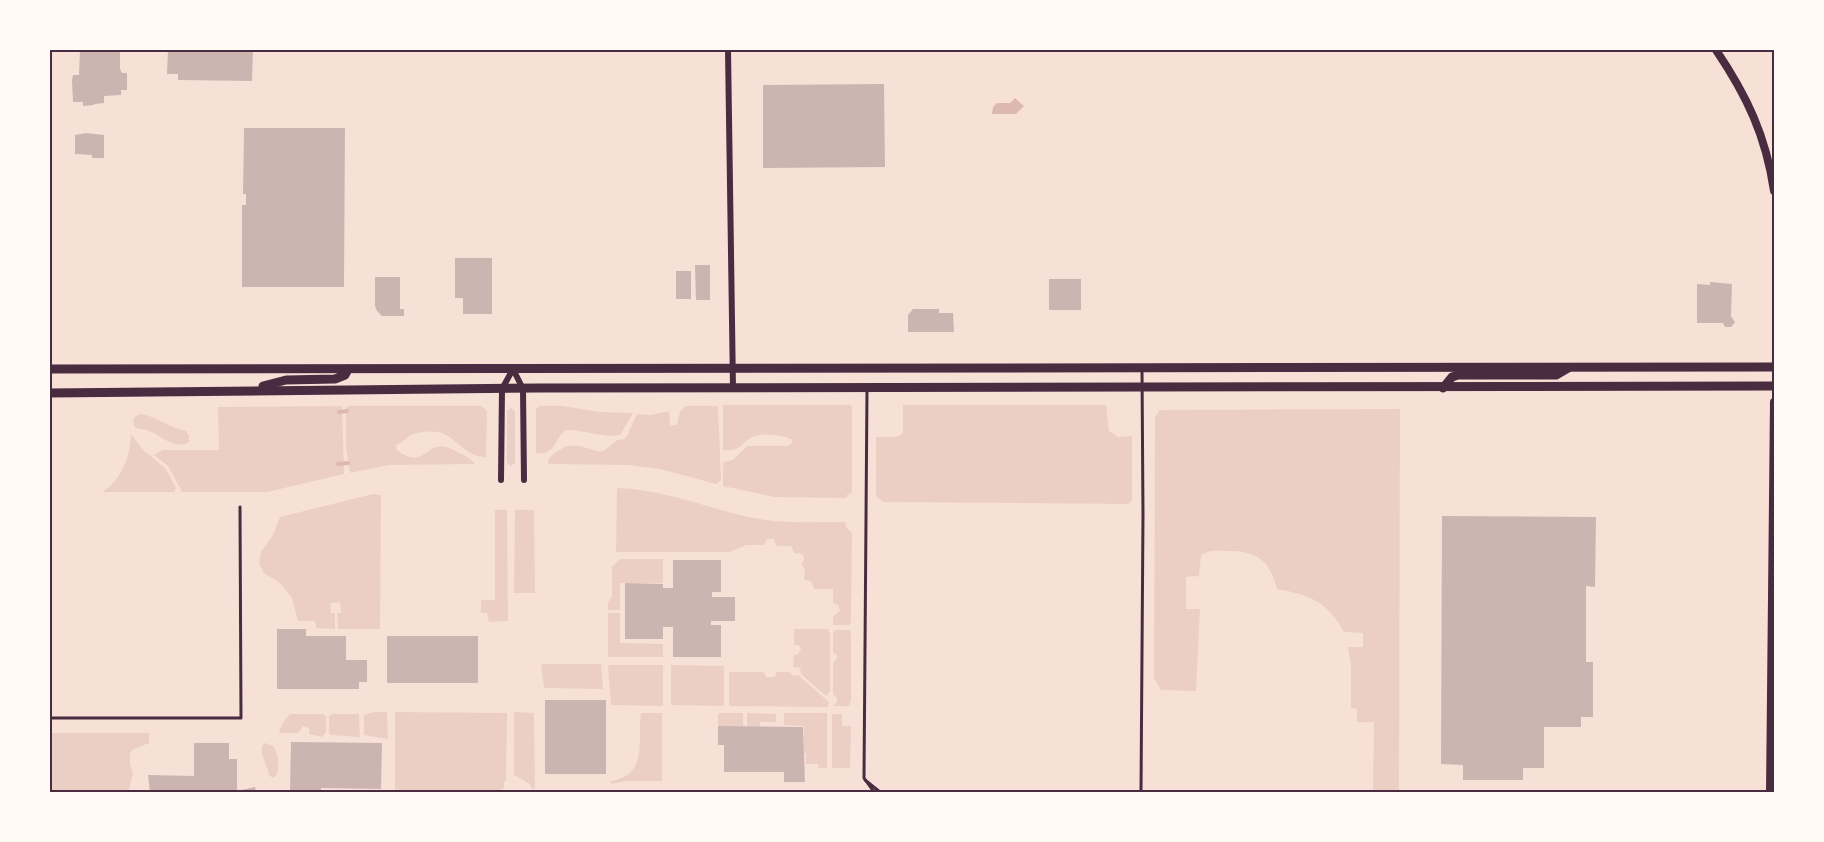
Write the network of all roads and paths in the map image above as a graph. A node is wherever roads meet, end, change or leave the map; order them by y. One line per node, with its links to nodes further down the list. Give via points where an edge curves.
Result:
1 (728, 50): 10 (street)
2 (1716, 50): 3 (street, via 1755,119)
3 (1774, 191)
4 (1142, 367): 5 (main road); 10 (main road); 12 (lane)
5 (1570, 367): 6 (main road); 15 (main road, via 1556,375 1458,375)
6 (1774, 367)
7 (50, 369): 8 (main road)
8 (348, 369): 9 (main road); 18 (main road, via 335,379 286,381)
9 (513, 369): 10 (main road); 16 (street); 17 (street)
10 (733, 369): 13 (street)
11 (1774, 386): 15 (main road)
12 (1142, 387): 14 (main road); 15 (main road); 28 (lane)
13 (733, 388): 14 (main road); 17 (main road)
14 (867, 388): 25 (lane)
15 (1443, 388)
16 (502, 389): 17 (main road); 18 (main road); 21 (street)
17 (523, 389): 22 (street)
18 (247, 391): 19 (main road)
19 (50, 393)
20 (1774, 402): 29 (street)
21 (501, 480)
22 (524, 480)
23 (240, 507): 24 (lane, via 241,718)
24 (50, 718)
25 (864, 778): 26 (lane); 27 (lane)
26 (874, 792)
27 (880, 792)
28 (1141, 792)
29 (1770, 792)

